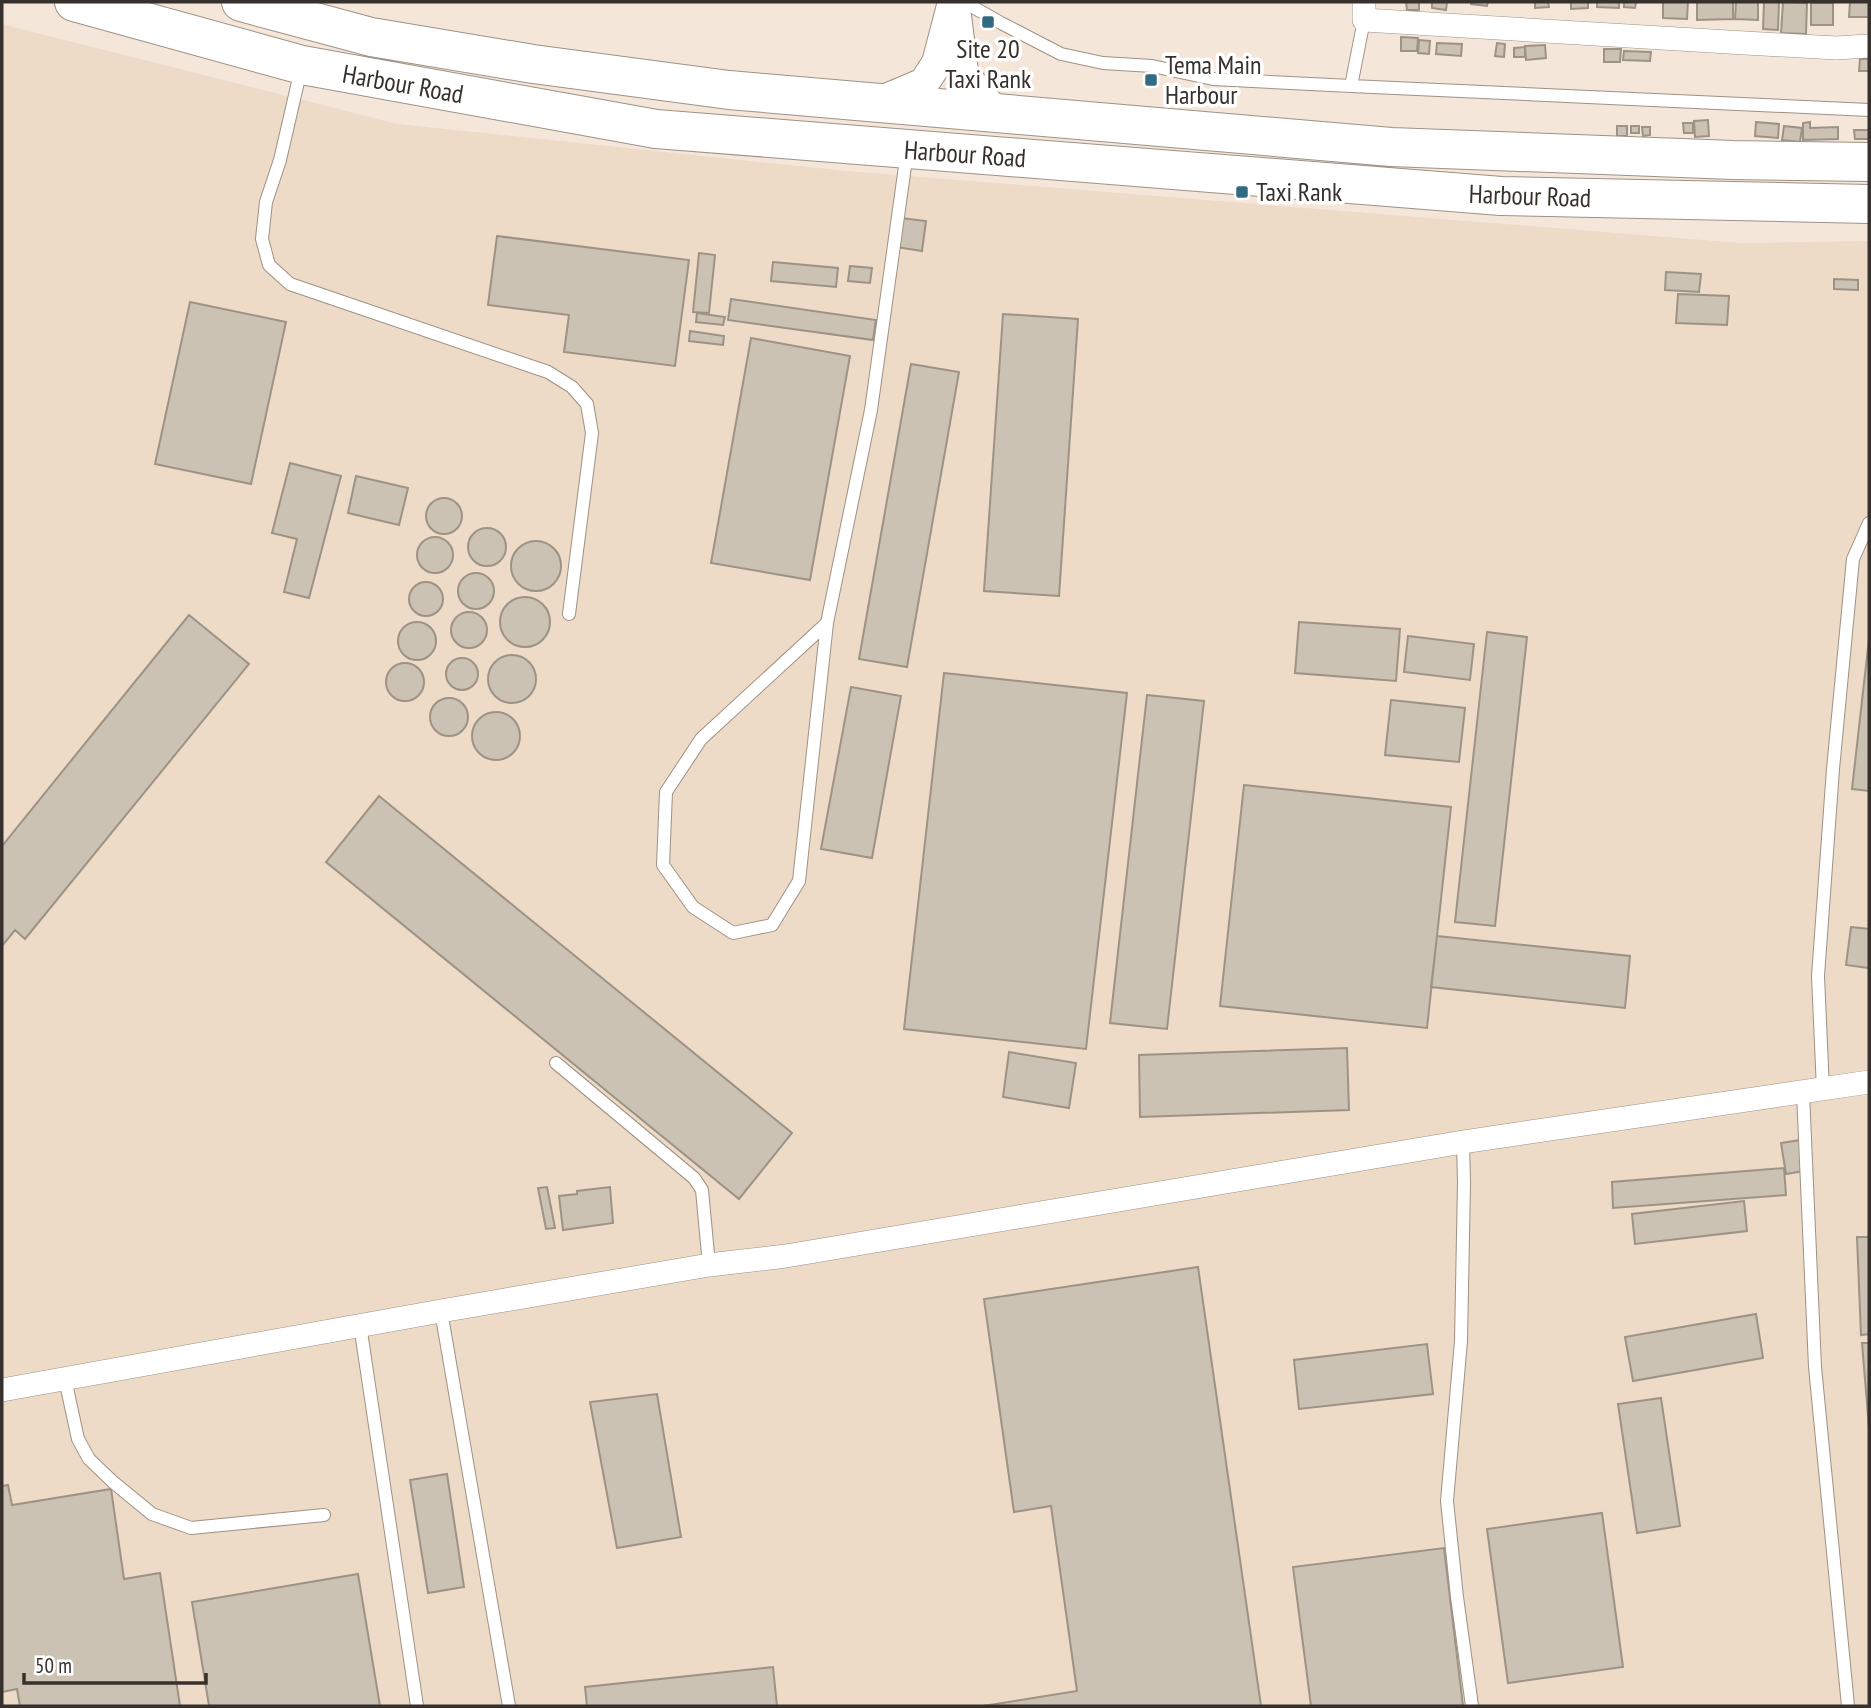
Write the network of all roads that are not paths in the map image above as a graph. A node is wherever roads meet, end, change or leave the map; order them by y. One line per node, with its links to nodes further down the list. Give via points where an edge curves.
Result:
1 (74, 2): 7 (highway, Harbour Road)
2 (242, 2): 9 (highway, Harbour Road, via 371,37 533,64 729,90)
3 (953, 2): 9 (street, via 937,63 925,83); 11 (street, via 962,72)
4 (964, 2): 8 (lane, via 1061,54 1213,79)
5 (1364, 11): 6 (street, via 1745,43); 8 (lane)
6 (1869, 46)
7 (302, 65): 12 (highway, Harbour Road, via 656,130); 16 (lane, via 266,202 262,239 269,265 290,284 548,372 572,387 587,404 592,433)
8 (1351, 86): 10 (lane)
9 (876, 103): 11 (highway, Harbour Road)
10 (1869, 110)
11 (998, 114): 13 (highway, Harbour Road, via 1391,147)
12 (907, 150): 14 (highway, Harbour Road, via 1501,196); 17 (lane, via 872,410)
13 (1869, 162)
14 (1869, 204)
15 (1869, 523): 20 (lane, via 1853,559 1833,769)
16 (569, 614)
17 (827, 623): 17 (lane, via 799,881 772,925 733,933 693,907 663,865 666,792 701,739)
18 (556, 1063): 22 (lane, via 694,1178 702,1190)
19 (1869, 1082): 20 (street)
20 (1813, 1091): 21 (street); 31 (lane, via 1815,1367)
21 (1463, 1142): 22 (street, via 786,1256); 30 (lane, via 1461,1340 1447,1501)
22 (709, 1265): 23 (street)
23 (441, 1311): 24 (street); 29 (lane)
24 (360, 1325): 25 (street); 28 (lane)
25 (65, 1379): 26 (street); 27 (lane, via 78,1439 89,1458 152,1514 191,1528)
26 (2, 1390)
27 (324, 1515)
28 (417, 1706)
29 (509, 1706)
30 (1472, 1706)
31 (1848, 1706)

